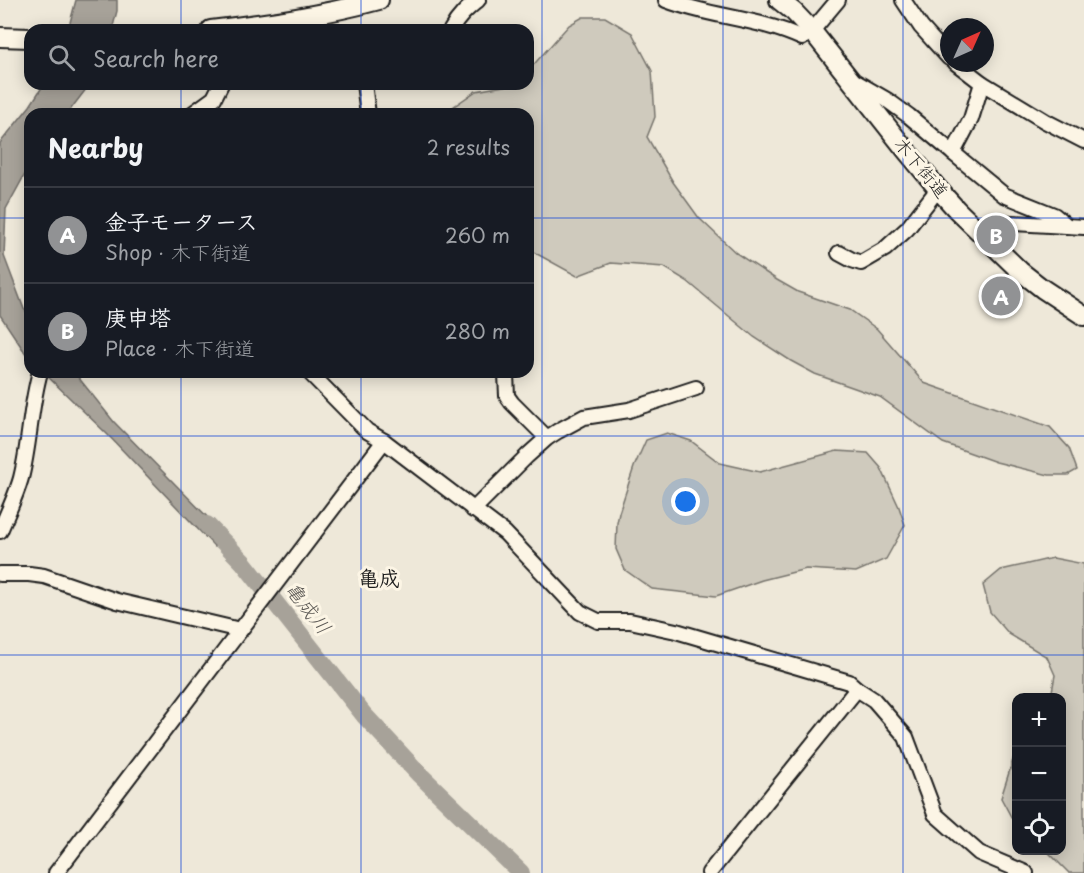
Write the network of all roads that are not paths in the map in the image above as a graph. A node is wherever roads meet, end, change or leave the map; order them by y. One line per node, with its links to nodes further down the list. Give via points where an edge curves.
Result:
1 (379, 0): 7 (main road)
2 (478, 0): 8 (street)
3 (666, 0): 9 (street, via 802,38)
4 (779, 0): 9 (main road, 木下街道)
5 (838, 0): 9 (street)
6 (903, 0): 12 (street)
7 (259, 24)
8 (454, 24)
9 (812, 31): 14 (main road, 木下街道)
10 (0, 37): 11 (main road)
11 (24, 38)
12 (940, 47)
13 (968, 72): 15 (street)
14 (848, 77): 21 (street, via 887,100); 22 (main road, 木下街道)
15 (982, 83): 20 (street); 21 (street, via 971,119)
16 (218, 90): 18 (street)
17 (365, 90): 19 (street)
18 (205, 108)
19 (367, 108)
20 (1084, 141)
21 (953, 153): 23 (street, via 1004,195 1054,214)
22 (938, 189): 24 (main road, 木下街道); 26 (street, via 907,229 885,249 861,263)
23 (1065, 225): 24 (street, via 994,222); 25 (street)
24 (974, 227): 27 (main road, 木下街道, via 1020,272)
25 (1084, 227)
26 (839, 253)
27 (1084, 316)
28 (38, 378): 35 (street, via 20,480)
29 (315, 378): 33 (street, via 368,431)
30 (506, 378): 32 (street, via 507,396)
31 (696, 388): 32 (street, via 628,410 584,417)
32 (547, 438): 34 (street)
33 (384, 441): 34 (street); 37 (street)
34 (473, 510): 38 (street, via 505,533 580,612 598,621 630,621 676,631 849,682)
35 (1, 528)
36 (0, 574): 37 (street, via 44,576 117,601)
37 (240, 630): 39 (street)
38 (857, 689): 40 (street); 41 (street, via 874,700 906,737 935,814 979,853)
39 (56, 873)
40 (710, 873)
41 (1026, 873)

